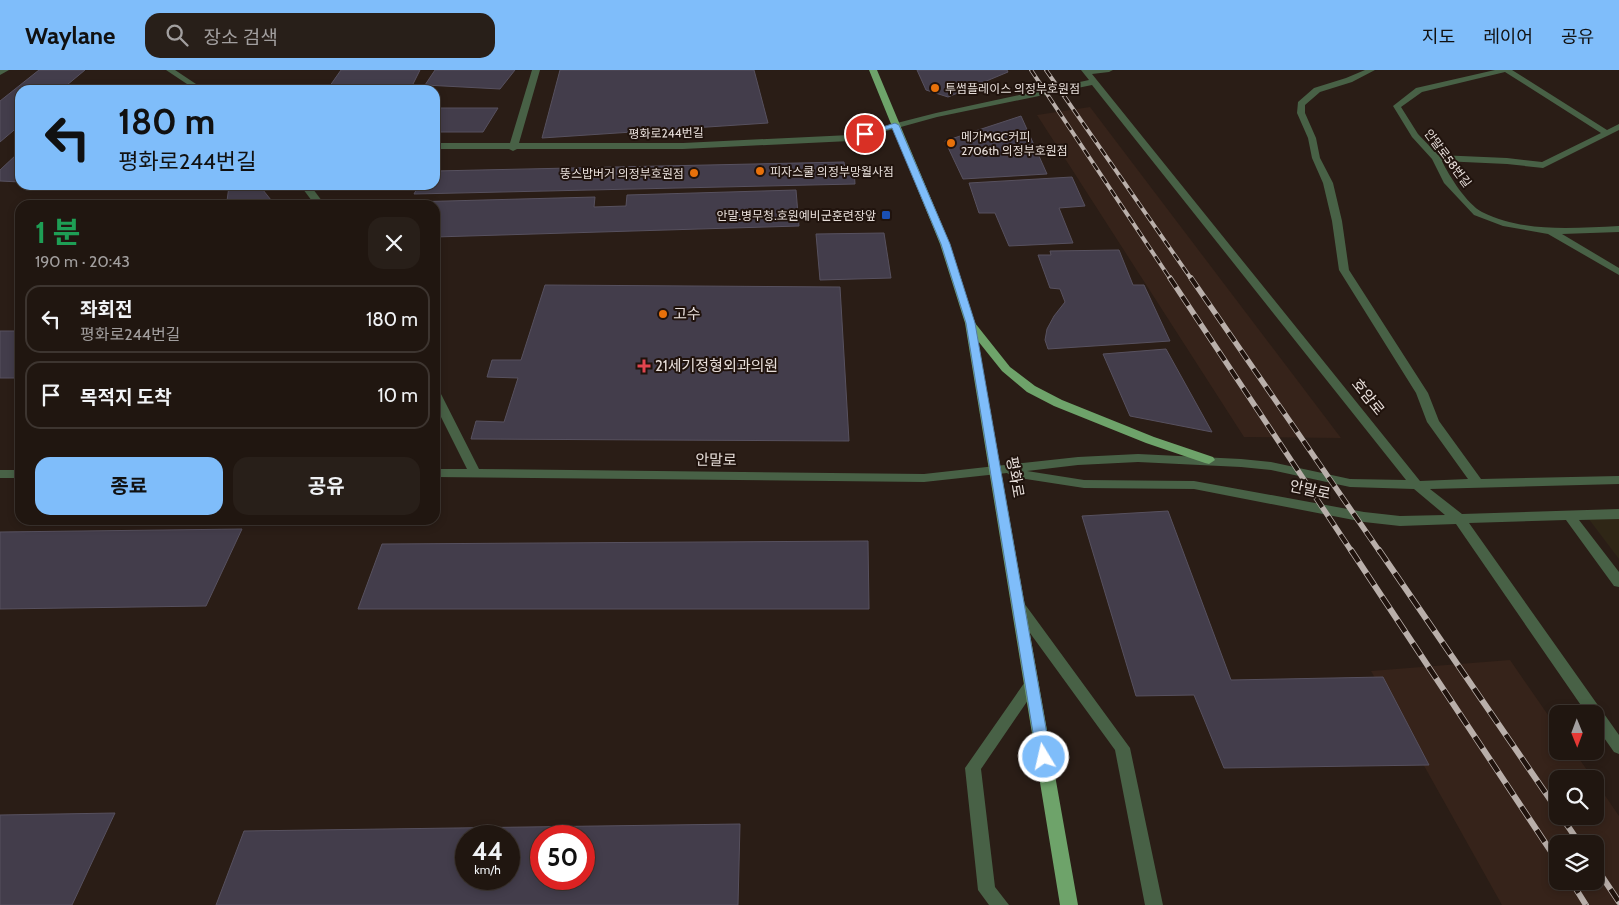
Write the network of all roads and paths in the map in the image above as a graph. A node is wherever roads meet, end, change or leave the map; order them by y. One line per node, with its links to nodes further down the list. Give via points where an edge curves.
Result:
1 (5, 70): 9 (street)
2 (170, 70): 11 (street)
3 (536, 70): 16 (street)
4 (873, 70): 12 (main road, 평화로)
5 (1109, 70): 8 (street)
6 (1371, 70): 30 (street, via 1317,90 1301,104 1301,113 1328,183 1344,270 1422,393 1432,422)
7 (1506, 70): 14 (street); 17 (street, 안말로58번길, via 1419,90 1397,106 1415,135)
8 (1085, 71): 10 (street, 호암로)
9 (0, 73)
10 (1093, 82): 12 (street, 평화로244번길); 31 (street, 호암로)
11 (193, 85)
12 (895, 125): 16 (street, 평화로244번길, via 850,138 683,146); 21 (main road, 평화로, via 946,244)
13 (1619, 127): 14 (street)
14 (1607, 133): 17 (street, via 1543,165)
15 (440, 146): 16 (street, 평화로244번길)
16 (513, 148)
17 (1436, 158): 19 (street, 안말로58번길, via 1447,181 1476,213 1506,224)
18 (1619, 229): 19 (street)
19 (1551, 232): 20 (street, 안말로58번길)
20 (1619, 272)
21 (970, 323): 23 (main road, via 1006,369 1032,389 1058,403 1150,440); 24 (main road, 평화로)
22 (440, 404): 26 (street)
23 (1209, 460): 24 (street, 안말로, via 1138,458 1078,461); 31 (street, 안말로, via 1271,466 1350,483)
24 (996, 471): 26 (street, 안말로, via 924,478); 34 (street, 안말로, via 1084,484 1194,485 1400,521); 36 (main road, 평화로)
25 (440, 473): 26 (street, 안말로)
26 (475, 473)
27 (0, 474): 28 (street)
28 (15, 474)
29 (1619, 480): 30 (street, 안말로)
30 (1478, 484): 31 (street, 안말로)
31 (1417, 485): 34 (street, 호암로)
32 (1619, 514): 33 (street, 안말로)
33 (1570, 517): 34 (street, 안말로); 35 (street)
34 (1460, 520): 38 (street, 호암로)
35 (1619, 582)
36 (1019, 607): 37 (main road, 평화로); 41 (street, via 1122,748)
37 (1032, 683): 39 (street, via 973,768 987,890); 40 (main road, 평화로)
38 (1619, 747)
39 (1000, 905)
40 (1069, 905)
41 (1154, 905)

